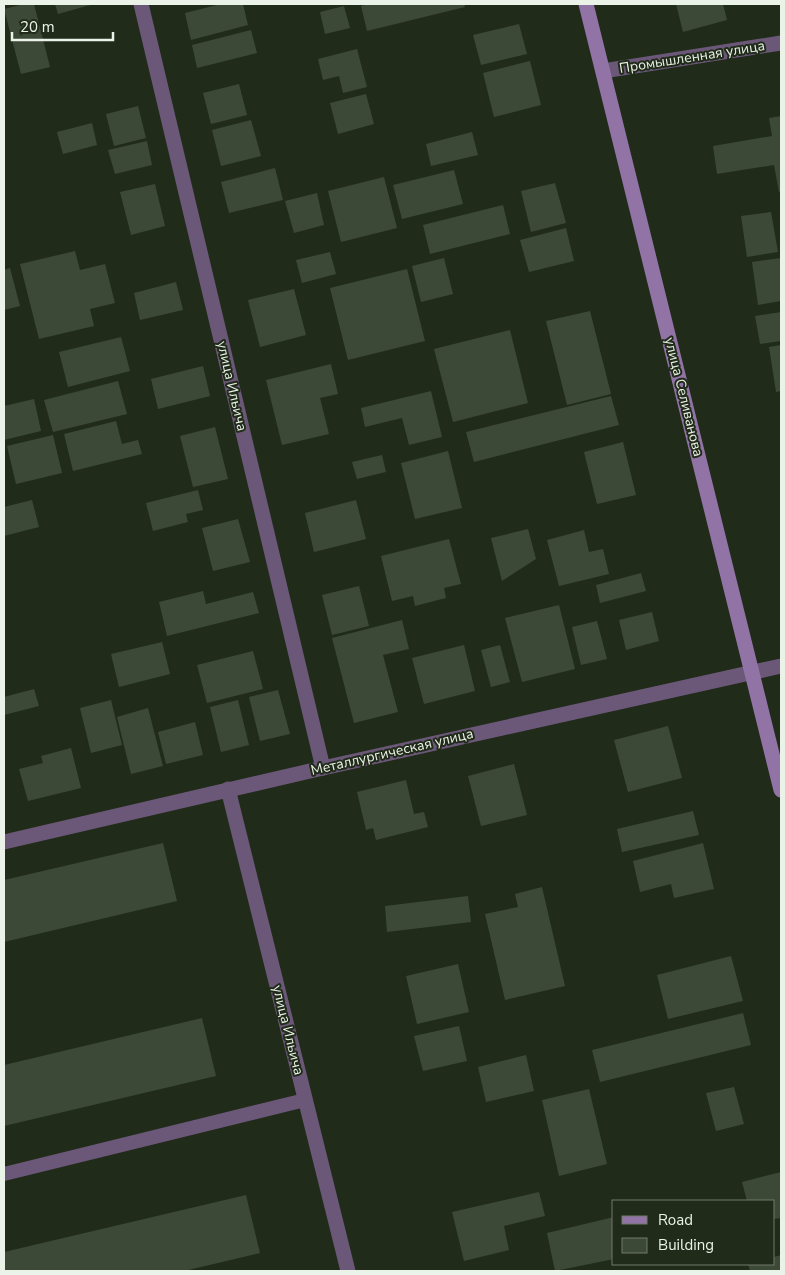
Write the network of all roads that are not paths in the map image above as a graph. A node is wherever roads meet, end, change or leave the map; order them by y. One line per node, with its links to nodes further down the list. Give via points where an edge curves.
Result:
1 (141, 4): 7 (street, улица Ильича)
2 (586, 4): 4 (street, улица Селиванова)
3 (781, 43): 4 (street, Промышленная улица)
4 (603, 71): 6 (street, улица Селиванова)
5 (781, 666): 6 (street, Металлургическая улица)
6 (752, 672): 7 (street, Металлургическая улица); 9 (street, улица Селиванова)
7 (322, 768): 8 (street, Металлургическая улица)
8 (228, 790): 10 (street, Металлургическая улица); 11 (street, улица Ильича)
9 (781, 790)
10 (4, 842)
11 (305, 1100): 12 (lane); 13 (street, улица Ильича)
12 (4, 1174)
13 (348, 1271)

